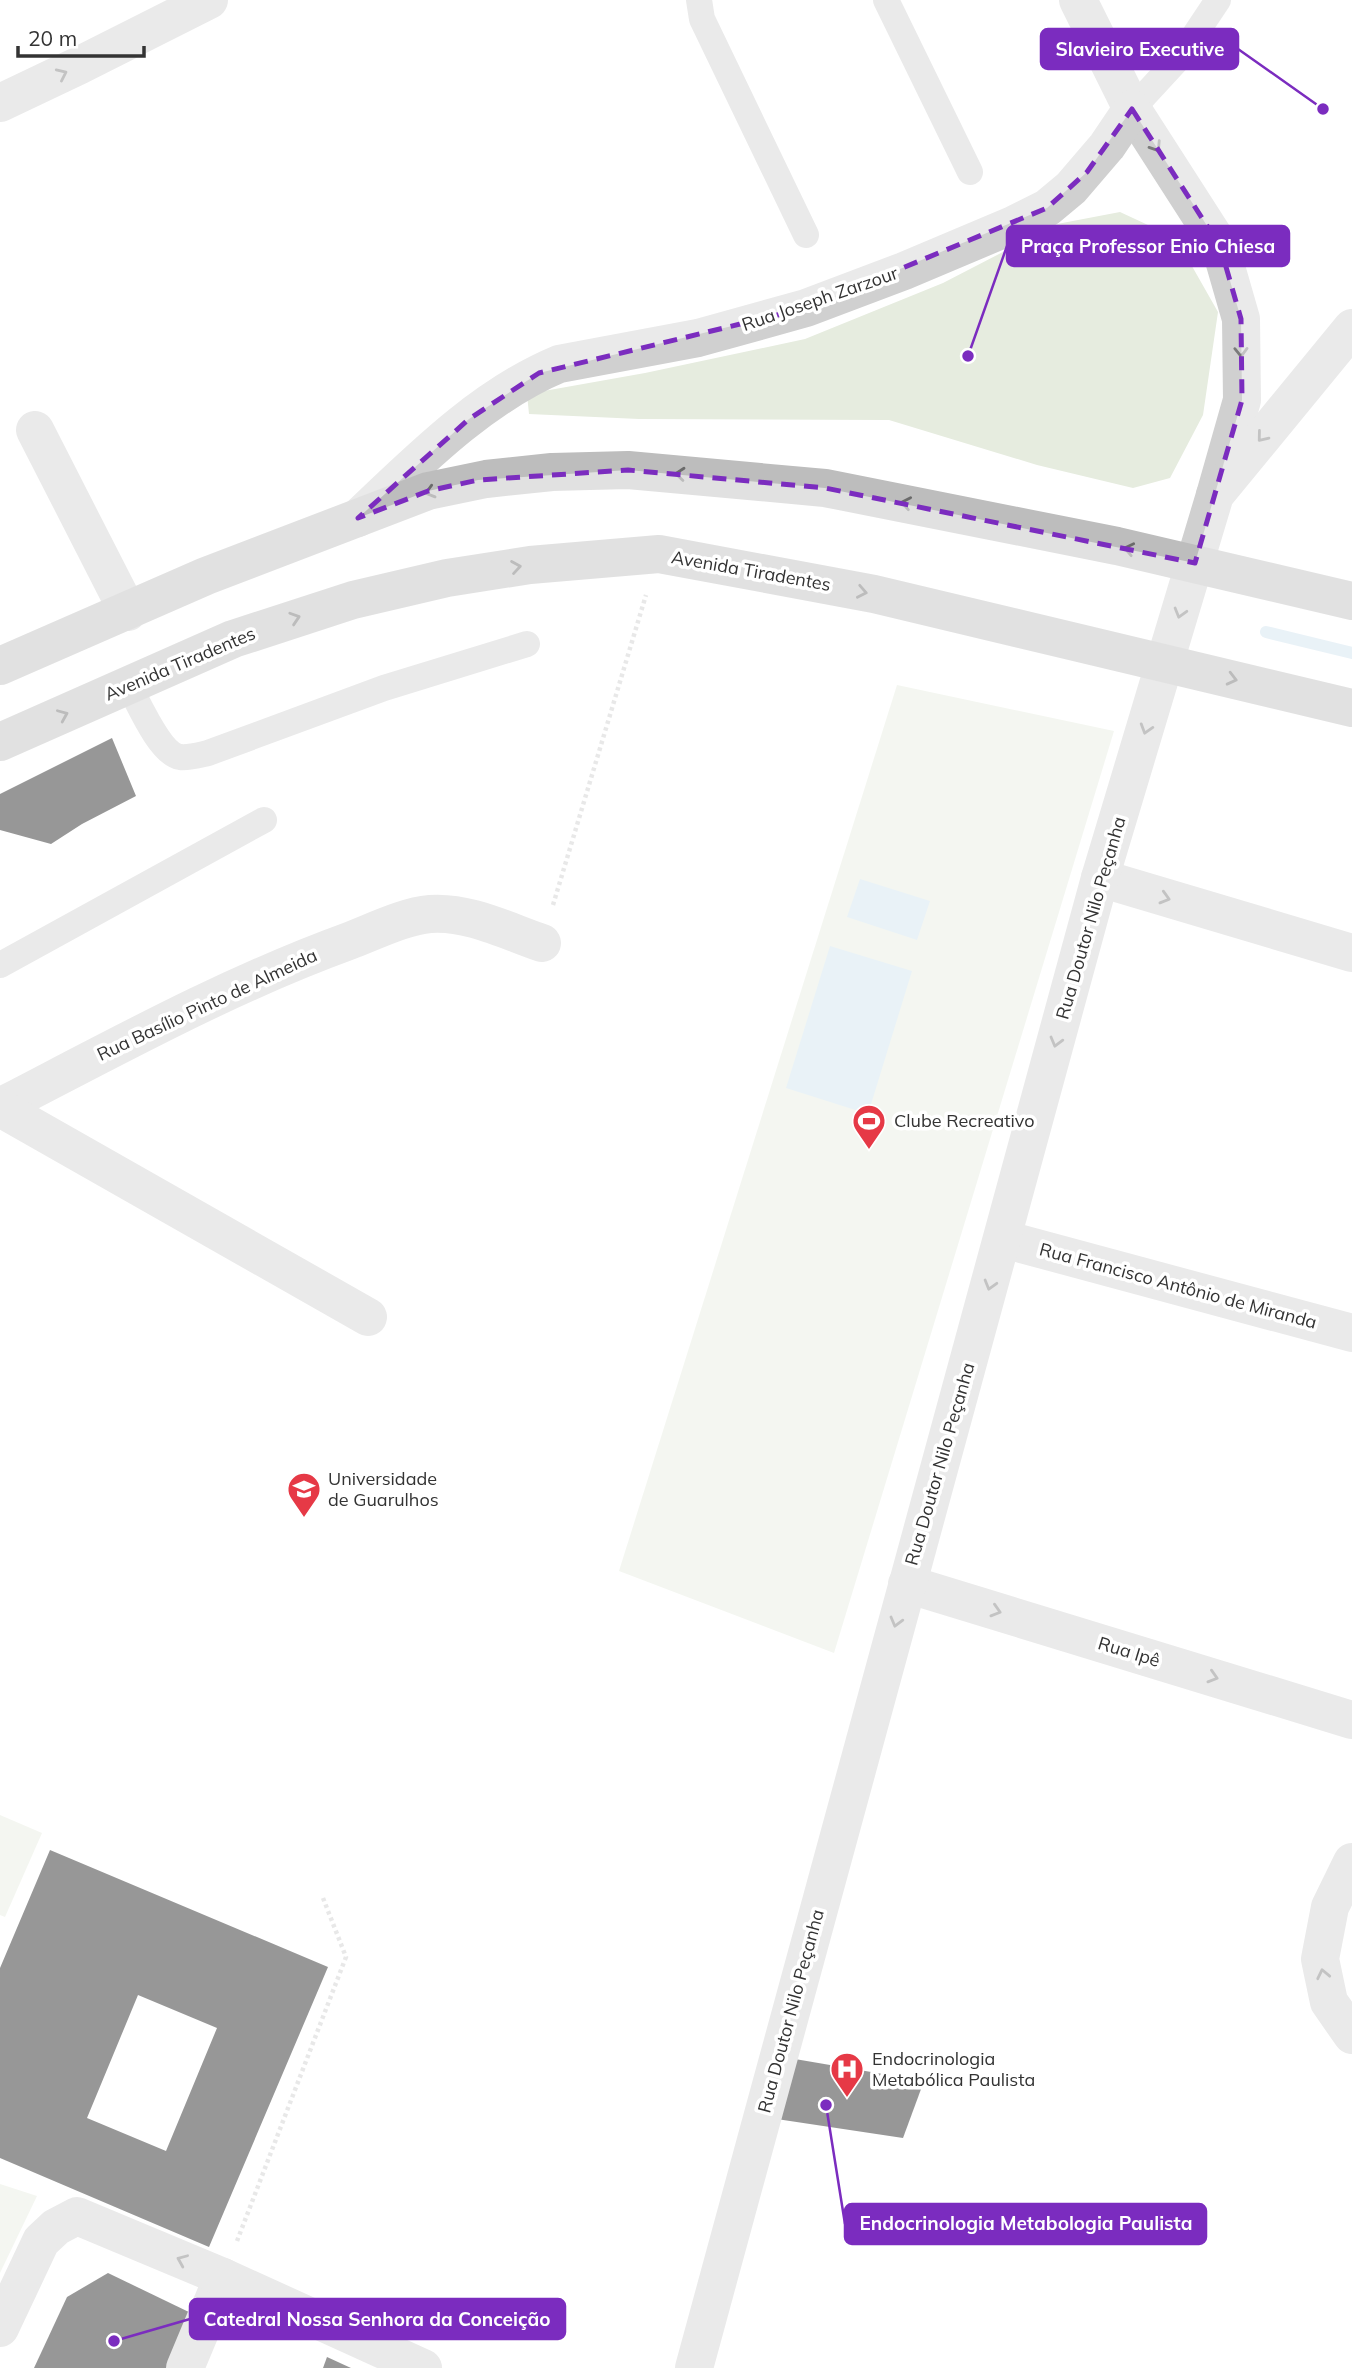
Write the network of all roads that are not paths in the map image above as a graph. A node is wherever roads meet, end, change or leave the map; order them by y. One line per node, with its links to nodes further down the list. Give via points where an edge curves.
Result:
1 (209, 0): 6 (street, one-way to 1)
2 (699, 0): 9 (lane, via 702,19)
3 (886, 0): 8 (lane)
4 (1077, 0): 7 (street, Rua Doutor Nilo Peçanha)
5 (1218, 0): 7 (lane, via 1180,57)
6 (0, 103)
7 (1132, 109): 11 (street, Rua Joseph Zarzour, via 1071,188 1047,208 1013,225 807,308 698,338 559,364 515,386); 14 (street, Rua Doutor Nilo Peçanha, one-way to 14, via 1220,246 1241,319 1242,400)
8 (970, 172)
9 (806, 235)
10 (1352, 328): 14 (street, one-way to 14)
11 (469, 419): 13 (street, via 466,440); 15 (street, Rua Joseph Zarzour)
12 (35, 430): 18 (street)
13 (486, 479): 15 (main road, one-way to 15, via 428,491); 16 (main road, one-way to 13, via 825,488 628,470)
14 (1215, 495): 16 (street, Rua Doutor Nilo Peçanha)
15 (358, 518): 18 (main road, via 206,576)
16 (1195, 563): 17 (main road); 20 (street, Rua Doutor Nilo Peçanha, one-way to 20)
17 (1352, 601)
18 (128, 612): 21 (main road)
19 (527, 644): 22 (lane, via 188,757 163,748)
20 (1166, 664): 22 (main road, Avenida Tiradentes, one-way to 20, via 233,639 353,600 530,565 659,554 874,594); 23 (main road, Avenida Tiradentes, one-way to 23); 26 (street, Rua Doutor Nilo Peçanha, one-way to 26)
21 (0, 666)
22 (129, 686): 24 (main road, Avenida Tiradentes, one-way to 22)
23 (1352, 708)
24 (0, 742)
25 (264, 820): 29 (lane)
26 (1100, 878): 28 (street, one-way to 28); 31 (street, Rua Doutor Nilo Peçanha, one-way to 31)
27 (542, 943): 30 (street, Rua Basílio Pinto de Almeida, via 459,916 429,914 408,920 292,962)
28 (1352, 953)
29 (0, 965)
30 (0, 1107): 32 (street)
31 (1003, 1239): 33 (street, Rua Francisco Antônio de Miranda); 34 (street, Rua Doutor Nilo Peçanha, one-way to 34)
32 (368, 1317)
33 (1352, 1333)
34 (907, 1584): 35 (street, Rua Ipê, one-way to 35); 42 (street, Rua Doutor Nilo Peçanha, one-way to 42)
35 (1352, 1720)
36 (1352, 1862): 37 (street, one-way to 36, via 1329,2002 1320,1959 1330,1907)
37 (1352, 2035)
38 (223, 2277): 39 (street, one-way to 39, via 77,2216 41,2241); 40 (street); 41 (street)
39 (0, 2328)
40 (185, 2368)
41 (423, 2368)
42 (694, 2368)

